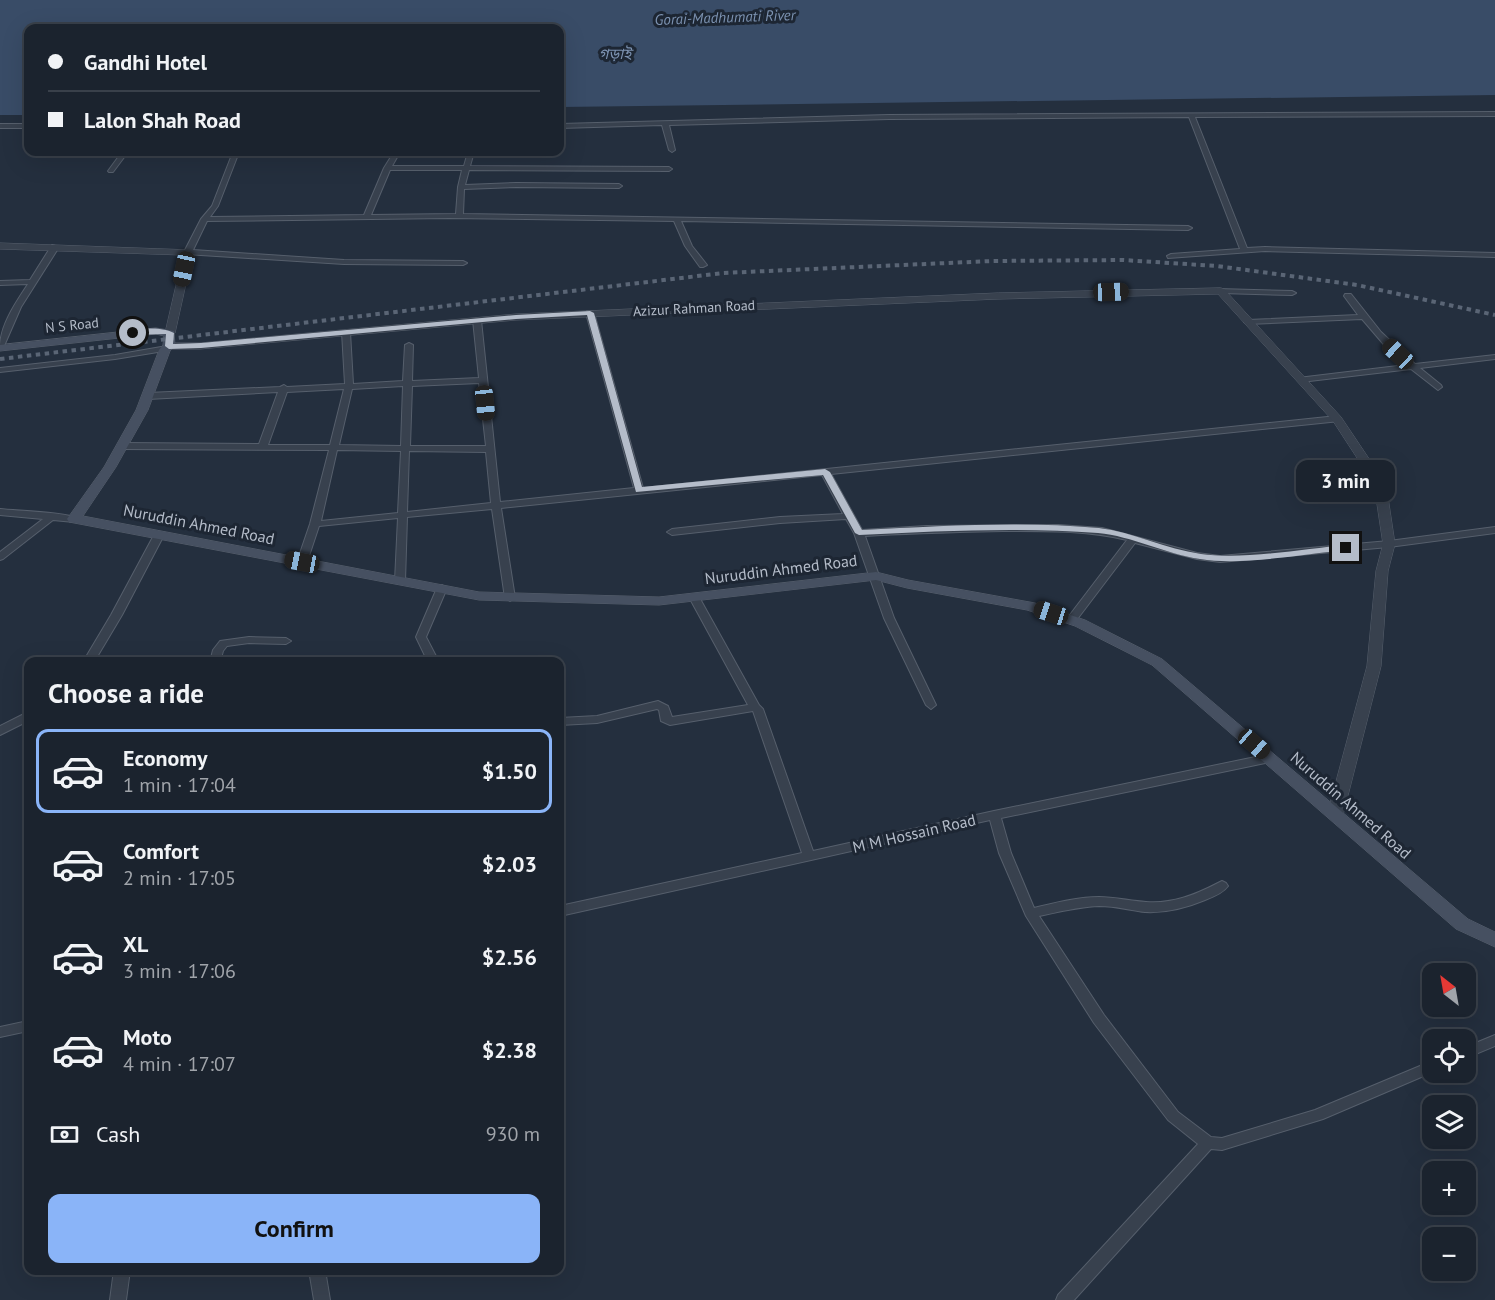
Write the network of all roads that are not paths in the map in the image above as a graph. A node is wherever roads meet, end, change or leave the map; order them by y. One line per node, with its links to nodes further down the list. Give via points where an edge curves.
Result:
1 (1495, 114): 2 (street)
2 (1192, 116): 3 (street, via 878,117); 25 (street)
3 (665, 123): 6 (street); 7 (street)
4 (0, 126): 5 (street)
5 (24, 126)
6 (564, 126)
7 (672, 150)
8 (122, 156): 15 (street)
9 (234, 156): 20 (street, via 215,206)
10 (394, 156): 12 (street)
11 (470, 156): 13 (street)
12 (387, 168): 13 (street); 19 (street)
13 (468, 168): 14 (street); 17 (street)
14 (669, 169)
15 (111, 171)
16 (619, 186): 17 (street)
17 (461, 187): 18 (street)
18 (459, 216): 19 (street); 21 (street)
19 (367, 217): 20 (street)
20 (205, 219): 26 (street)
21 (677, 219): 22 (street); 30 (street)
22 (1188, 228)
23 (0, 246): 24 (street)
24 (55, 247): 26 (street); 31 (street)
25 (1245, 250): 27 (street); 28 (street)
26 (188, 252): 29 (street, via 354,262); 41 (street)
27 (1495, 255)
28 (1171, 256)
29 (464, 262)
30 (703, 265)
31 (33, 282): 32 (street); 43 (street)
32 (0, 283)
33 (1221, 291): 34 (street); 36 (street, Azizur Rahman Road, via 987,296); 39 (street)
34 (1292, 293)
35 (1348, 297): 37 (street)
36 (590, 313): 38 (street, Azizur Rahman Road); 62 (street)
37 (1362, 317): 39 (street); 46 (street)
38 (477, 320): 40 (street, Azizur Rahman Road); 48 (street)
39 (1248, 322): 49 (street)
40 (346, 332): 44 (street, Azizur Rahman Road); 51 (street)
41 (170, 333): 43 (main road, N S Road, via 156,331); 44 (main road)
42 (409, 345): 50 (street)
43 (0, 347)
44 (168, 347): 47 (street); 54 (main road)
45 (1495, 357): 46 (street)
46 (1413, 367): 49 (street); 52 (street)
47 (0, 370)
48 (483, 380): 50 (street); 60 (street)
49 (1301, 380): 55 (street)
50 (407, 382): 51 (street); 59 (street)
51 (349, 385): 53 (street); 58 (street)
52 (1438, 387)
53 (284, 388): 54 (street); 57 (street)
54 (148, 396): 56 (main road)
55 (1337, 419): 61 (street); 75 (street, via 1380,484)
56 (122, 446): 57 (street); 68 (main road)
57 (262, 448): 58 (street)
58 (332, 449): 59 (street); 69 (street)
59 (405, 449): 60 (street); 65 (street)
60 (490, 449): 63 (street)
61 (825, 472): 62 (street); 67 (street)
62 (639, 490): 63 (street)
63 (496, 504): 65 (street); 82 (street)
64 (0, 512): 66 (street, Nuruddin Ahmed Road)
65 (402, 514): 69 (street); 79 (street)
66 (52, 516): 68 (street, Nuruddin Ahmed Road); 76 (street)
67 (850, 516): 71 (street); 72 (street)
68 (74, 519): 73 (main road, Nuruddin Ahmed Road)
69 (315, 524): 77 (street)
70 (1495, 530): 75 (street)
71 (672, 532)
72 (859, 533): 74 (street, via 1058,528 1102,531); 78 (street)
73 (159, 535): 77 (main road, Nuruddin Ahmed Road); 85 (street)
74 (1133, 539): 75 (street, via 1220,559); 83 (street)
75 (1389, 544): 95 (street, via 1382,571 1374,666)
76 (0, 557)
77 (302, 562): 79 (main road, Nuruddin Ahmed Road)
78 (876, 576): 81 (main road, Nuruddin Ahmed Road); 83 (main road, Nuruddin Ahmed Road, via 1030,606); 88 (street, via 889,618)
79 (400, 581): 80 (main road, Nuruddin Ahmed Road)
80 (442, 588): 82 (main road, Nuruddin Ahmed Road); 87 (street, via 421,637)
81 (694, 597): 82 (main road, Nuruddin Ahmed Road, via 659,601); 89 (street)
82 (510, 598)
83 (1071, 620): 93 (main road, Nuruddin Ahmed Road, via 1157,662)
84 (286, 640): 86 (street, via 224,643)
85 (91, 657)
86 (216, 657)
87 (431, 657)
88 (931, 705)
89 (755, 707): 91 (street, via 670,721 658,705 618,717); 96 (street)
90 (24, 719): 92 (street)
91 (564, 722)
92 (0, 731)
93 (1270, 758): 94 (street, M M Hossain Road); 95 (main road, Nuruddin Ahmed Road)
94 (993, 815): 96 (street, M M Hossain Road); 99 (street)
95 (1335, 815): 100 (main road, Nuruddin Ahmed Road, via 1462,924)
96 (809, 856): 98 (street, M M Hossain Road)
97 (1222, 886): 99 (street, via 1201,898 1175,905 1079,903)
98 (564, 910)
99 (1030, 913): 106 (street, via 1099,1019 1173,1116)
100 (1495, 940)
101 (24, 1027): 102 (street)
102 (0, 1032)
103 (1495, 1040): 104 (street)
104 (1476, 1049)
105 (1422, 1071): 106 (street, via 1318,1115 1222,1144)
106 (1208, 1143): 111 (street)
107 (121, 1275): 109 (street)
108 (318, 1275): 110 (street)
109 (118, 1300)
110 (322, 1300)
111 (1064, 1300)

